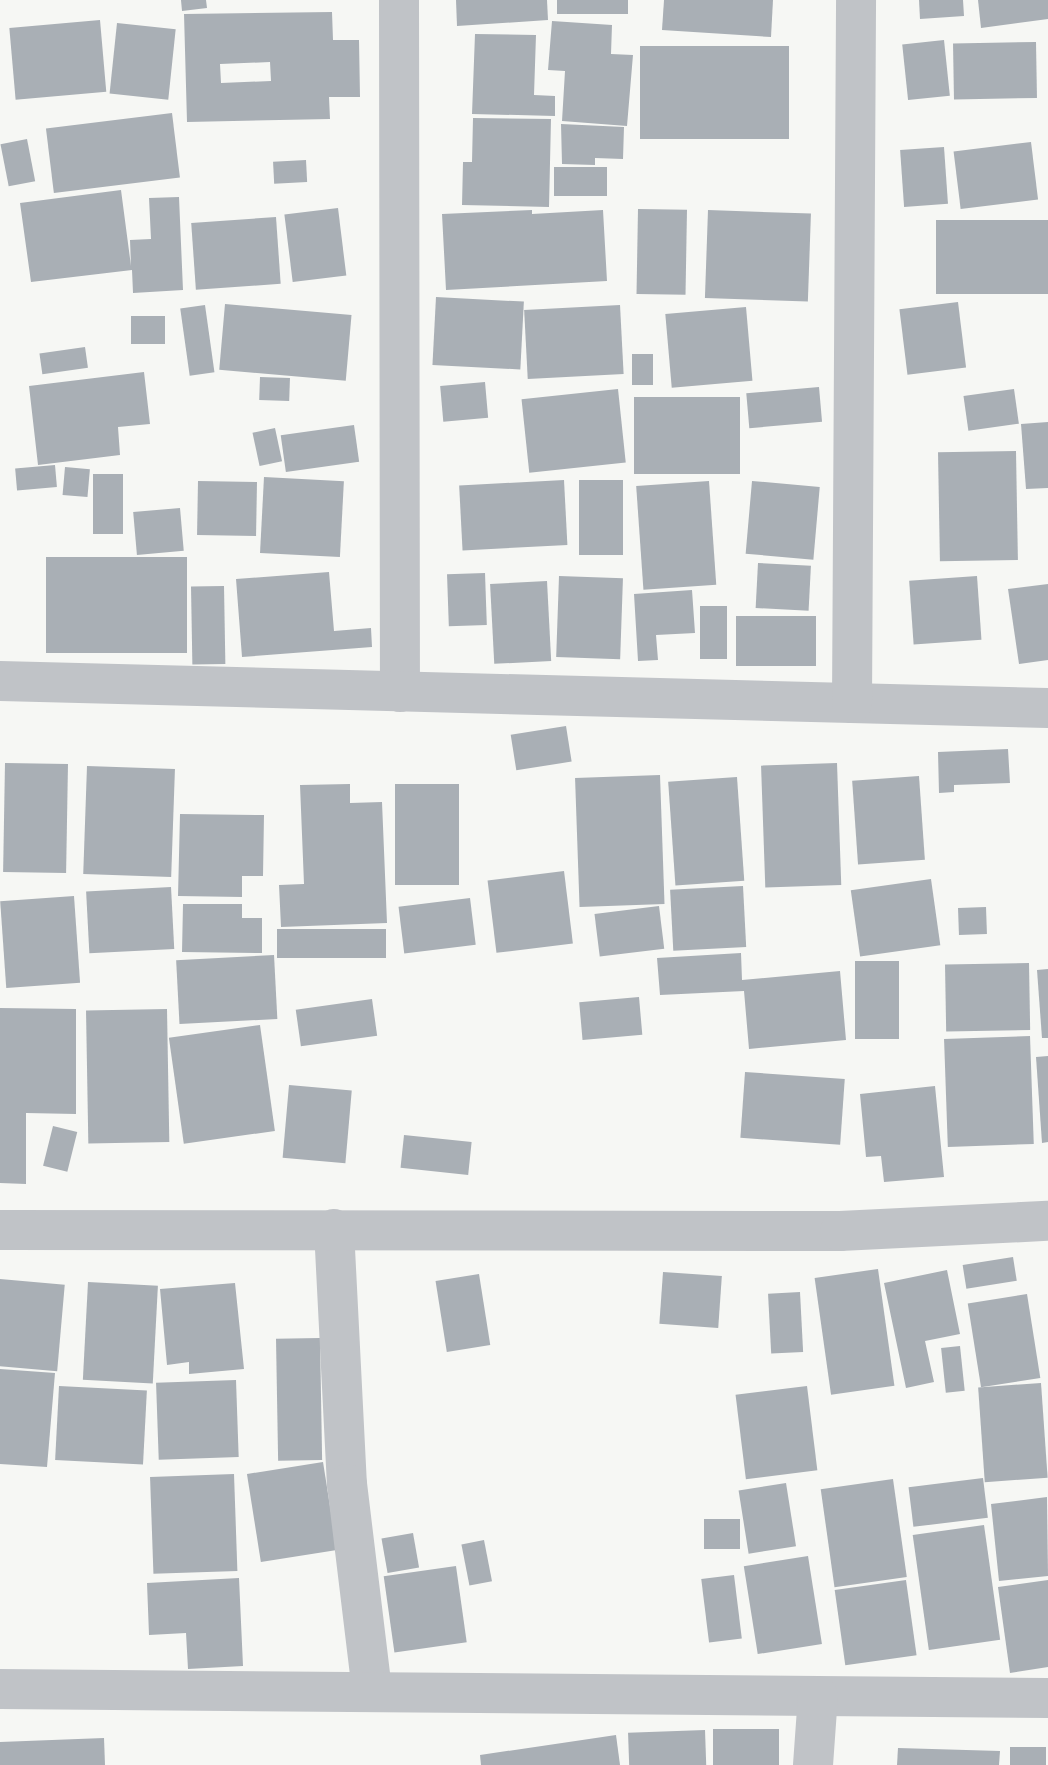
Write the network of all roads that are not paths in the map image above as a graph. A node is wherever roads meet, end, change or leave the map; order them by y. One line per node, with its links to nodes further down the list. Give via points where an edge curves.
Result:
1 (399, 0): 4 (street)
2 (856, 0): 5 (street)
3 (0, 682): 4 (street)
4 (400, 692): 5 (street)
5 (852, 703): 6 (street)
6 (1048, 708)
7 (1048, 1221): 8 (street, via 840,1231)
8 (334, 1229): 9 (street); 11 (street, via 347,1484)
9 (0, 1230)
10 (0, 1690): 11 (street)
11 (372, 1692): 12 (street)
12 (818, 1696): 13 (street); 14 (street)
13 (1048, 1698)
14 (813, 1765)

